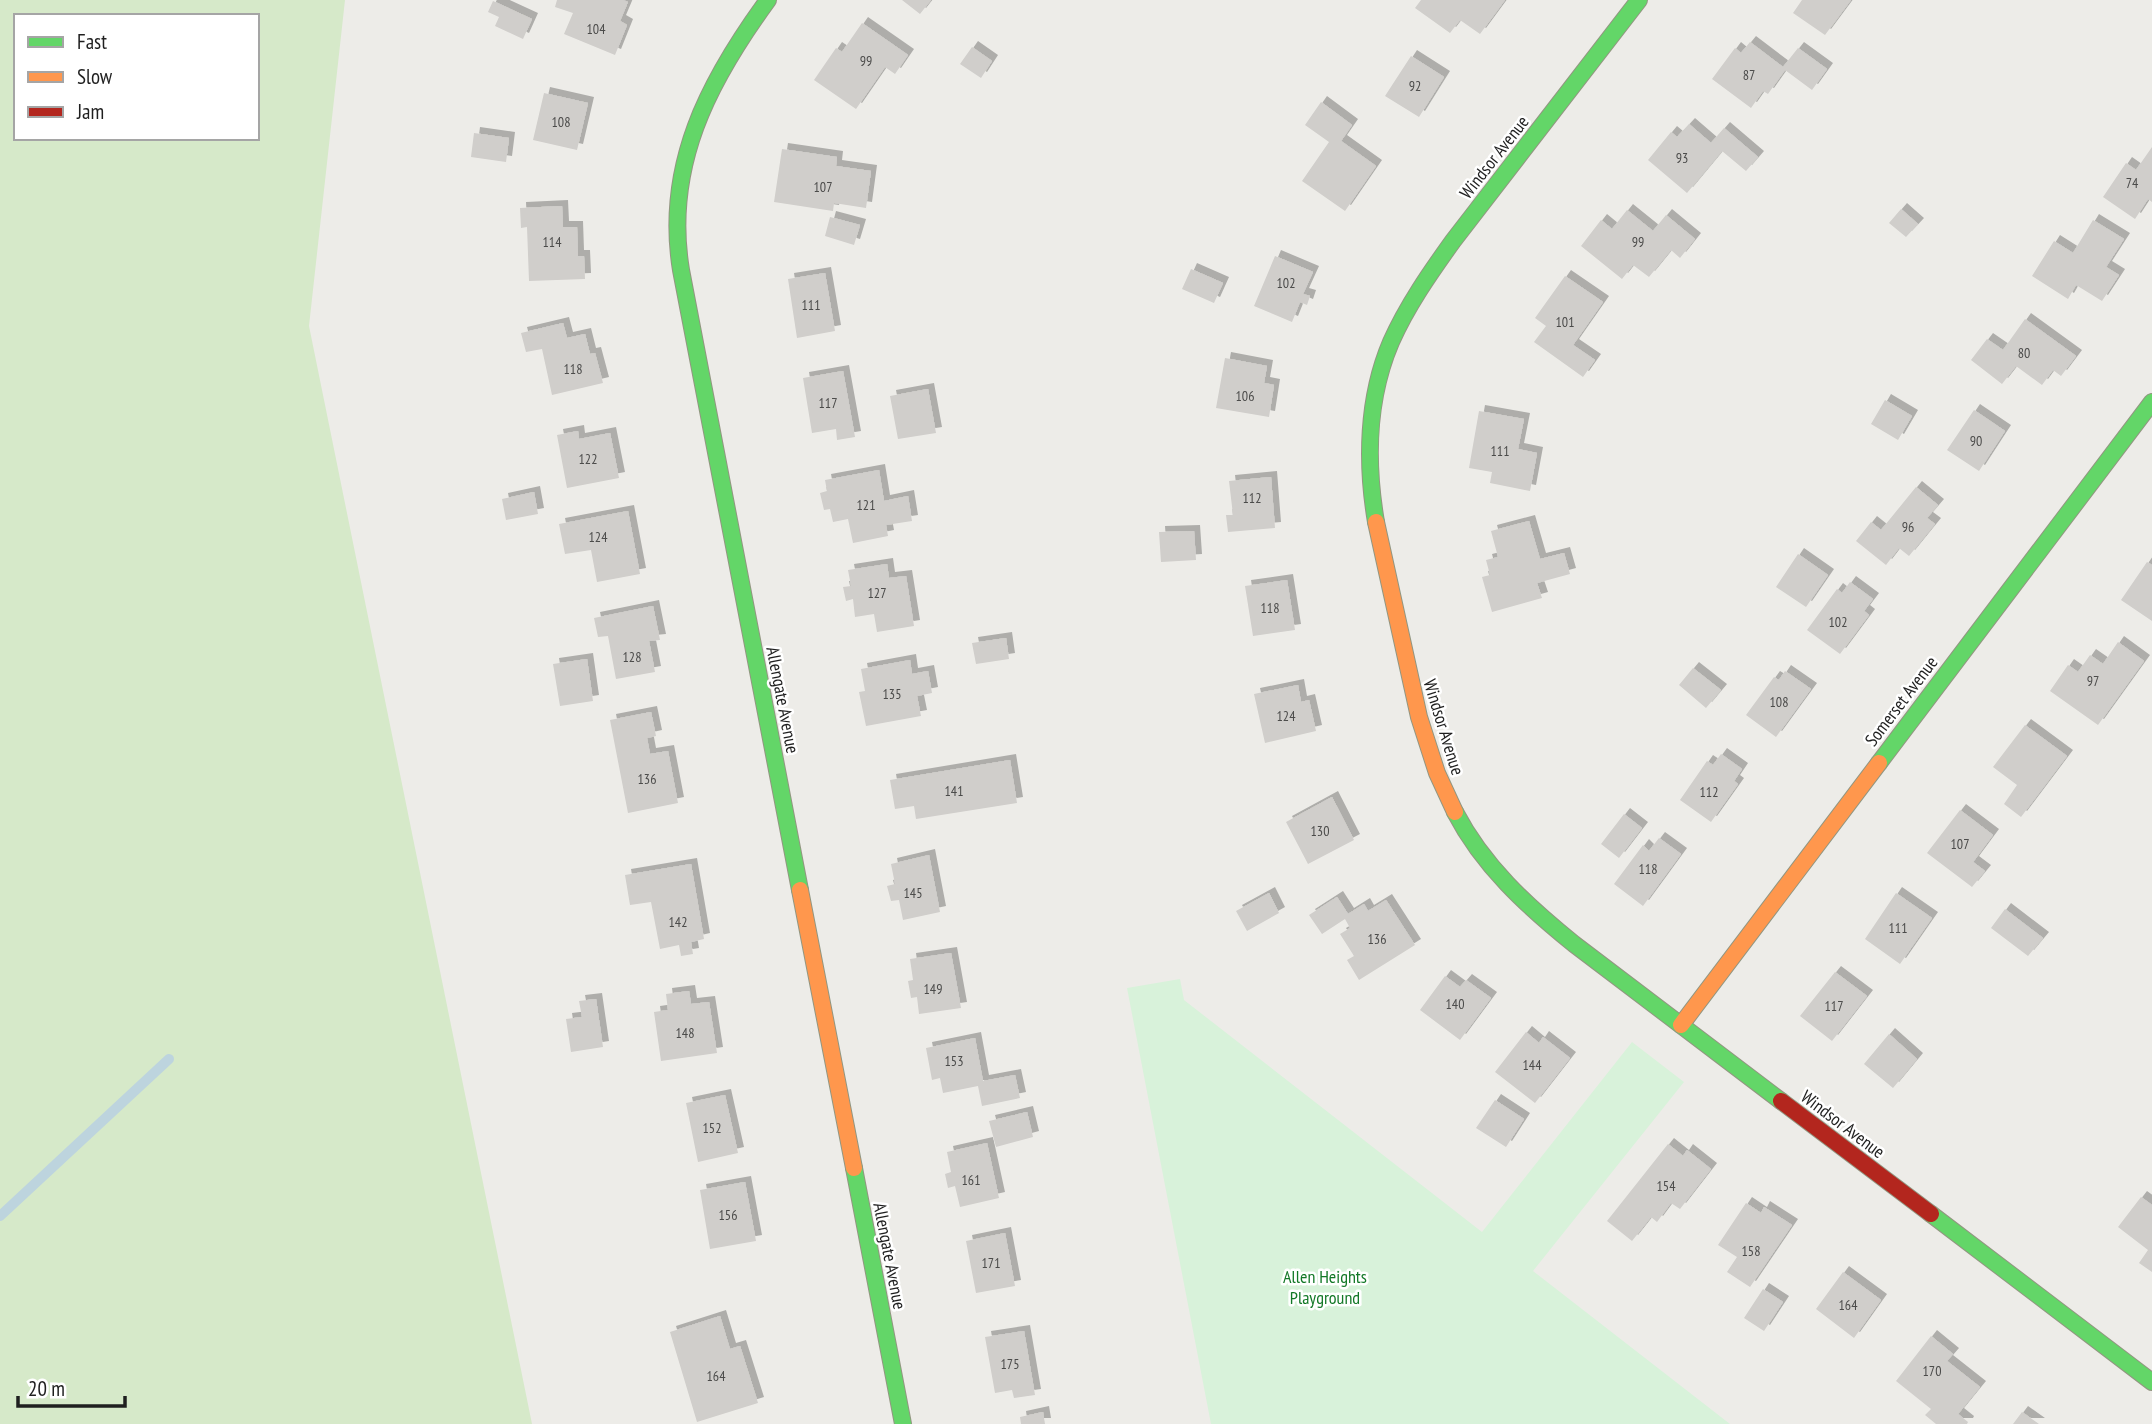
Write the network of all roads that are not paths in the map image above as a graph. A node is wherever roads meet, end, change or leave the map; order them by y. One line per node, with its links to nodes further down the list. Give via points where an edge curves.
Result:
1 (768, 0): 6 (street, Allengate Avenue, via 704,100 688,143 677,231)
2 (1639, 0): 4 (street, Windsor Avenue, via 1416,294 1391,342 1376,394 1370,447 1372,501 1417,707 1439,780 1462,827 1492,869 1532,910)
3 (2152, 402): 4 (street, Somerset Avenue)
4 (1681, 1024): 5 (street, Windsor Avenue)
5 (2152, 1382)
6 (903, 1424)

